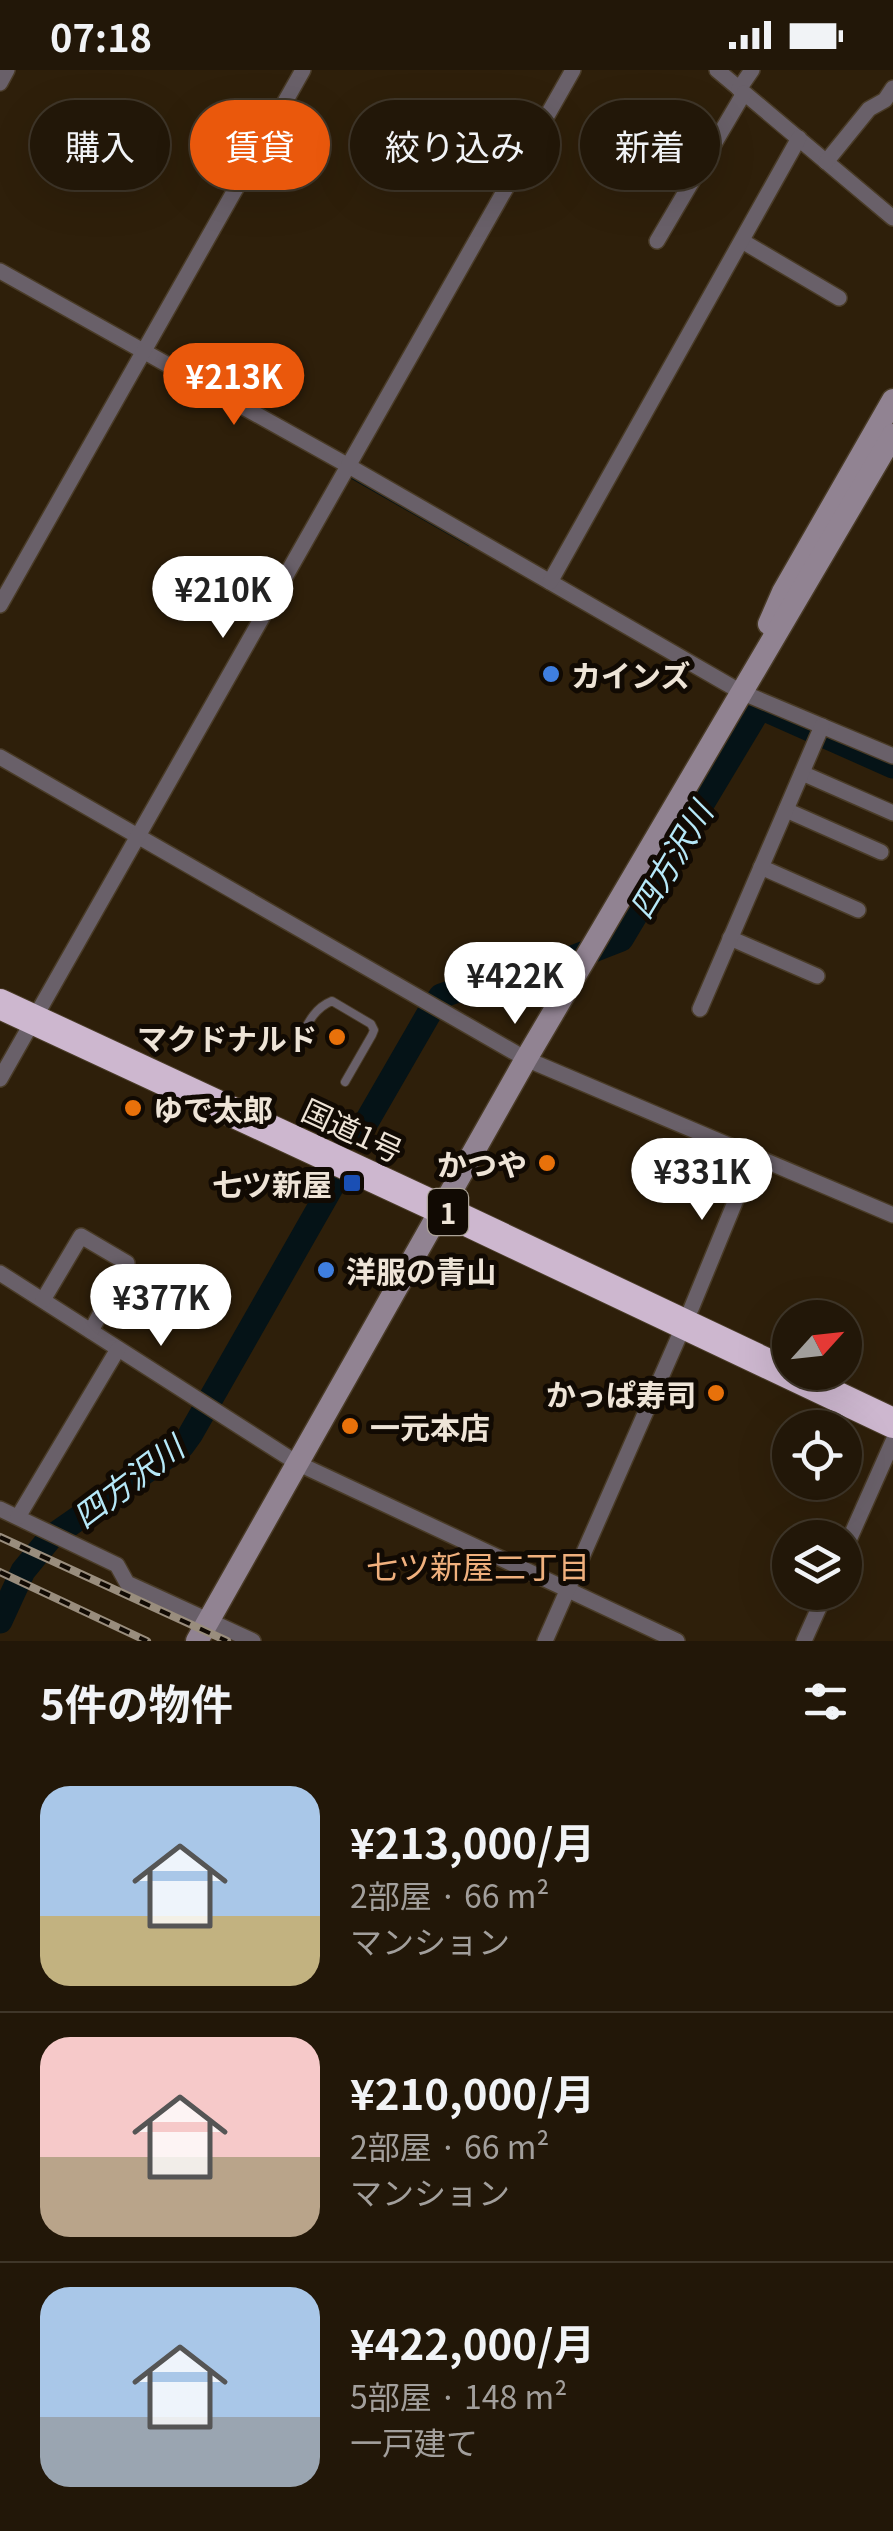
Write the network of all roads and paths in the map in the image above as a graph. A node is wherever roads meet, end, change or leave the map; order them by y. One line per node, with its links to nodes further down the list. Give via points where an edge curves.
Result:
1 (7, 70): 6 (street)
2 (303, 70): 16 (street)
3 (573, 70): 19 (street)
4 (717, 70): 8 (street)
5 (752, 70): 8 (street)
6 (0, 83)
7 (893, 88): 10 (street)
8 (741, 91): 9 (street); 12 (street)
9 (799, 138): 10 (street); 13 (street)
10 (826, 162): 11 (street)
11 (893, 218)
12 (656, 241)
13 (742, 241): 15 (street); 20 (street)
14 (0, 271): 16 (street)
15 (839, 298)
16 (142, 350): 19 (street); 21 (street)
17 (893, 400): 22 (street, via 783,592)
18 (893, 435): 22 (street)
19 (347, 465): 20 (street); 29 (street)
20 (550, 582): 22 (street)
21 (0, 605)
22 (741, 692): 23 (street); 40 (street)
23 (822, 726): 24 (street); 26 (street)
24 (893, 756)
25 (0, 757): 29 (street)
26 (802, 772): 27 (street); 28 (street)
27 (786, 810): 30 (street); 31 (street)
28 (893, 813)
29 (138, 838): 38 (street); 40 (street)
30 (881, 852)
31 (761, 868): 32 (street); 33 (street)
32 (858, 910)
33 (730, 938): 34 (street); 37 (street)
34 (817, 976)
35 (0, 982): 38 (highway, 国道1号 / 1)
36 (0, 1004): 38 (highway, 国道1号 / 1)
37 (700, 1009)
38 (38, 1011): 41 (street); 44 (highway, 国道1号 / 1)
39 (296, 1046): 42 (lane, via 319,1006 332,1001 371,1024 372,1035)
40 (526, 1059): 43 (street); 44 (street)
41 (0, 1079)
42 (345, 1082)
43 (754, 1156): 45 (street); 48 (street)
44 (446, 1200): 48 (highway, 国道1号 / 1); 56 (street)
45 (893, 1216)
46 (0, 1272): 47 (street)
47 (43, 1300): 49 (street); 49 (street, via 81,1236 126,1263)
48 (687, 1317): 51 (highway, 国道1号 / 1); 54 (highway, 国道1号 / 1); 60 (street)
49 (90, 1331): 50 (street)
50 (118, 1349): 56 (street); 58 (street)
51 (772, 1349)
52 (862, 1389): 53 (highway)
53 (893, 1404)
54 (893, 1424)
55 (893, 1441): 59 (street)
56 (297, 1463): 60 (street); 62 (street)
57 (0, 1509): 58 (street)
58 (18, 1517): 62 (street, via 116,1566 127,1583)
59 (858, 1520)
60 (567, 1590): 64 (street); 65 (street)
61 (818, 1610): 66 (street)
62 (203, 1631): 63 (street)
63 (253, 1641)
64 (545, 1641)
65 (677, 1641)
66 (804, 1641)

